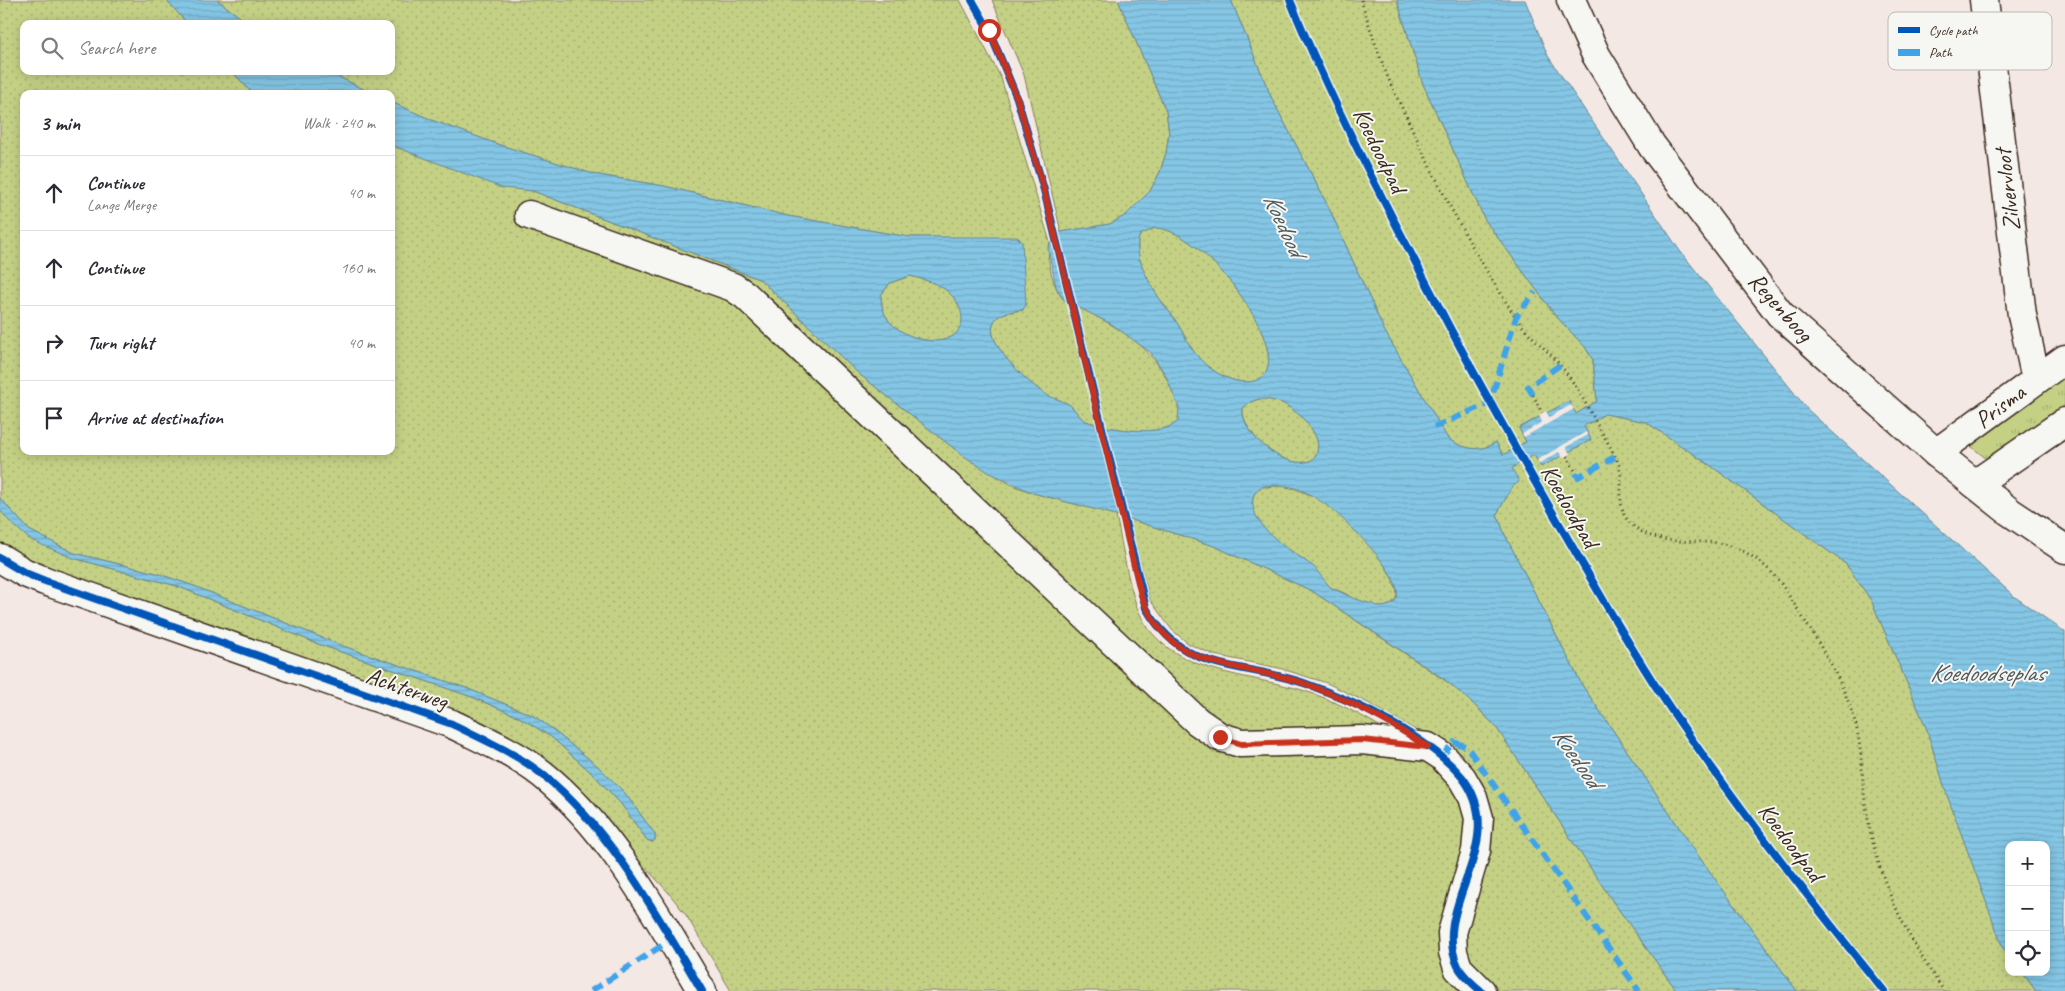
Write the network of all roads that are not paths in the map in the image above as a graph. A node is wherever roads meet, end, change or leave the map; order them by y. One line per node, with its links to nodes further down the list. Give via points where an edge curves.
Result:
1 (1571, 0): 7 (street, Regenboog, via 1596,56 1652,146 1780,314)
2 (1992, 70): 5 (street, Zilvervloot, via 2022,315)
3 (529, 215): 12 (street, via 745,295 1197,721 1220,737 1241,744 1362,740 1428,747 1442,756 1462,778 1473,797 1479,818 1476,851 1452,933 1458,968)
4 (2065, 359): 5 (street, Prisma)
5 (2036, 379): 7 (street, Prisma)
6 (2065, 422): 8 (street, Prisma)
7 (1936, 453): 8 (street, Regenboog)
8 (1976, 484): 9 (street, Regenboog, via 2010,512)
9 (2065, 549)
10 (0, 558): 11 (street, Achterweg, via 45,581 452,724 504,749 566,795 613,850)
11 (702, 991)
12 (1481, 991)

